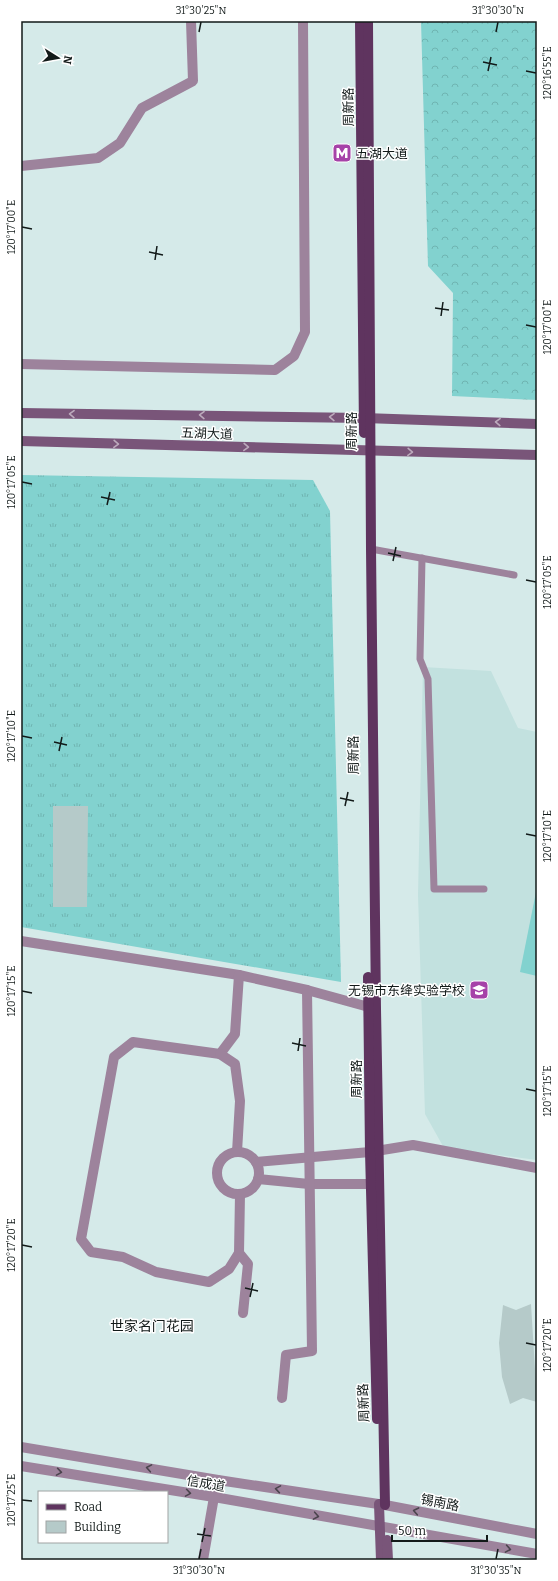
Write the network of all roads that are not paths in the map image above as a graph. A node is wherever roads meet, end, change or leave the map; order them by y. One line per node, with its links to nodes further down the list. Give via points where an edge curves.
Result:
1 (191, 21): 5 (street, via 193,81 142,108 120,143 98,158)
2 (303, 21): 6 (street, via 305,332 294,356 275,370)
3 (360, 21): 8 (main road, 周新路)
4 (368, 21): 8 (main road, 周新路)
5 (21, 166)
6 (21, 364)
7 (21, 413): 8 (main road, 五湖大道, one-way to 7)
8 (368, 418): 9 (main road, 五湖大道, one-way to 8); 11 (main road, 周新路)
9 (537, 424)
10 (21, 442): 11 (main road, 五湖大道, one-way to 11)
11 (367, 451): 12 (main road, 五湖大道, one-way to 12); 13 (main road, 周新路); 20 (main road, 周新路)
12 (537, 455)
13 (371, 549): 14 (lane); 20 (main road, 周新路)
14 (422, 558): 15 (lane); 16 (lane, via 420,659 428,679 434,889)
15 (514, 575)
16 (484, 889)
17 (21, 941): 18 (street)
18 (239, 975): 19 (street); 21 (street, via 235,1034)
19 (307, 990): 20 (street); 24 (street)
20 (372, 1009): 22 (main road, 周新路)
21 (220, 1054): 23 (street, via 235,1064 240,1101); 31 (street, via 133,1042 114,1057 81,1239 91,1252 123,1257 156,1272 209,1282 229,1269)
22 (374, 1151): 24 (street); 26 (street, via 413,1145); 29 (main road, 周新路)
23 (237, 1152): 25 (street, via 248,1154); 30 (street, via 226,1156 217,1171 224,1188)
24 (308, 1156): 25 (street); 28 (street)
25 (256, 1162): 27 (street)
26 (537, 1168)
27 (258, 1179): 28 (street); 30 (street, via 252,1189)
28 (309, 1184): 29 (street); 33 (street, via 312,1352 286,1355)
29 (374, 1184): 38 (main road, 周新路)
30 (240, 1194): 31 (street)
31 (239, 1253): 32 (street, via 248,1264)
32 (243, 1313)
33 (282, 1398)
34 (21, 1447): 36 (street, 信成道, one-way to 34)
35 (21, 1466): 37 (street, 信成道, one-way to 37)
36 (218, 1480): 37 (street); 38 (street, 信成道, one-way to 36)
37 (214, 1498): 39 (street, 信成道, one-way to 39); 42 (street)
38 (382, 1505): 39 (main road, 周新路); 40 (street, 锡南路, one-way to 38)
39 (383, 1528): 41 (street, one-way to 41); 43 (main road, 周新路); 44 (main road, 周新路)
40 (537, 1534)
41 (537, 1554)
42 (203, 1560)
43 (381, 1560)
44 (388, 1560)

